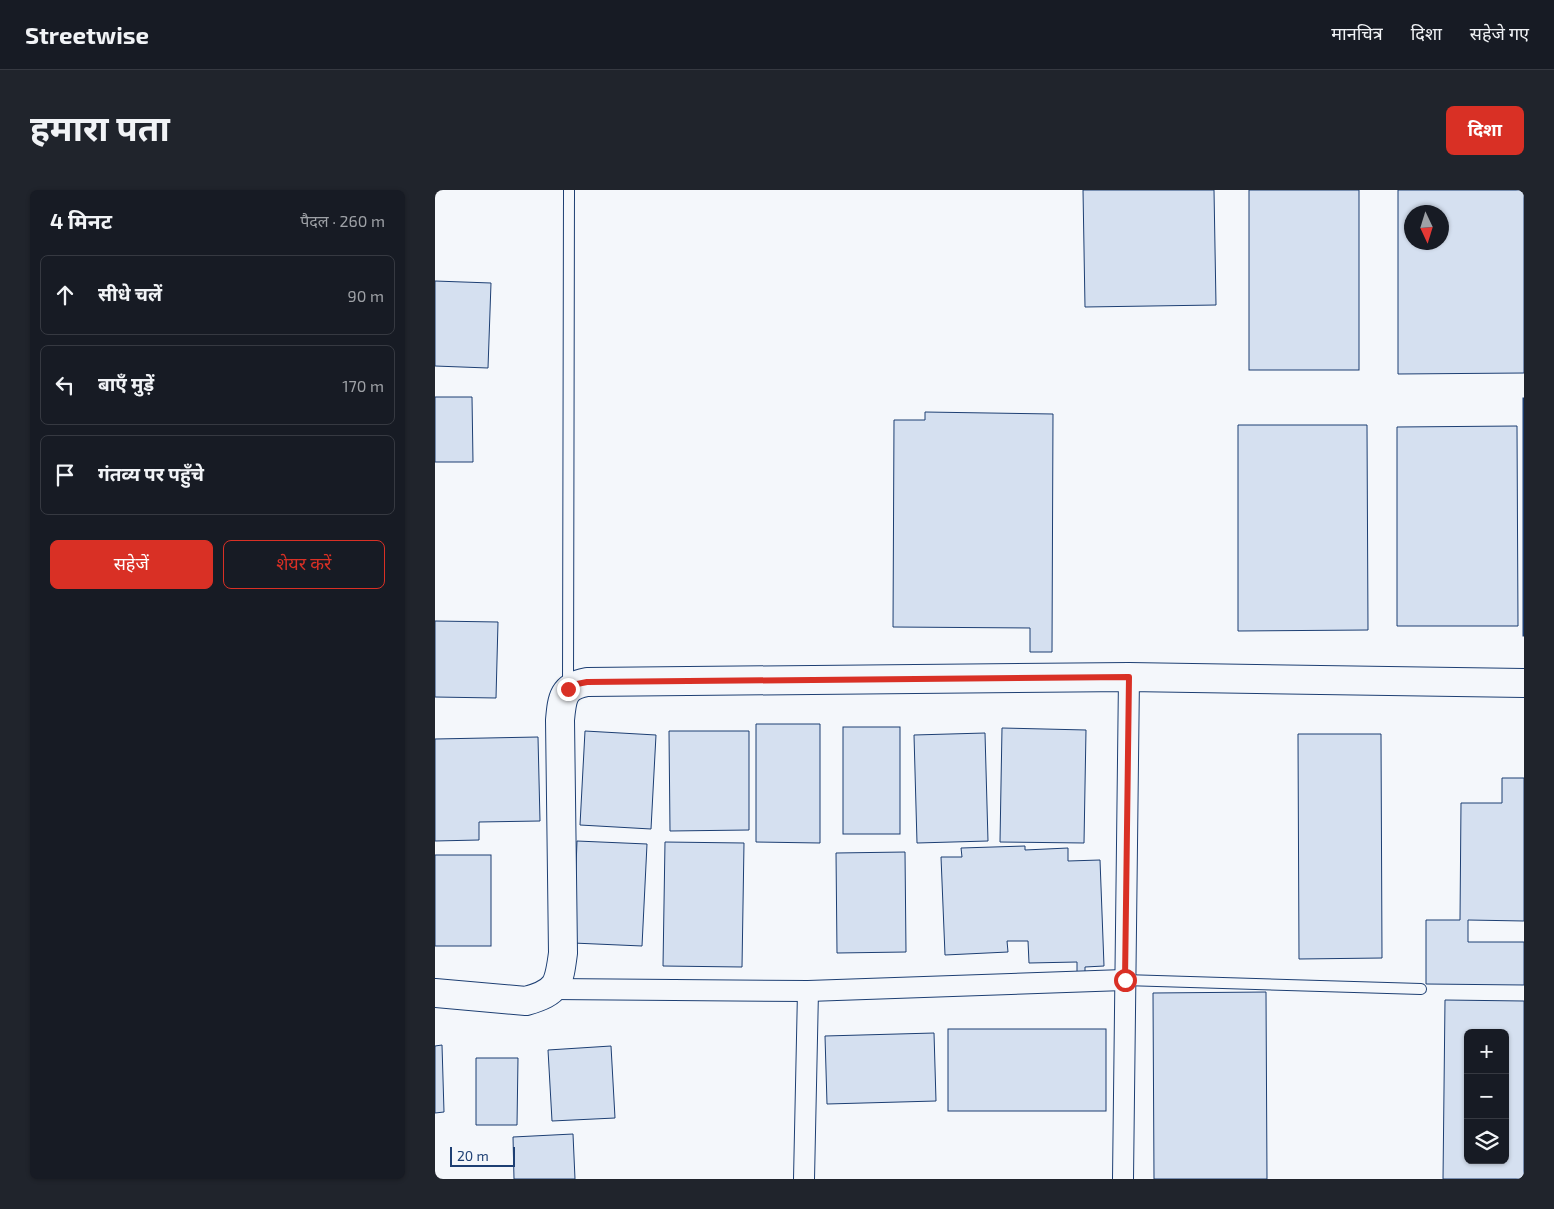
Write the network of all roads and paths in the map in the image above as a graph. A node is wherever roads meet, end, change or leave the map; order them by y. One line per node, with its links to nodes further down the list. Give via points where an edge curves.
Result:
1 (569, 190): 4 (lane)
2 (1129, 677): 3 (street); 4 (street, via 587,682); 5 (street)
3 (1524, 683)
4 (568, 689): 6 (street, via 562,702 560,720 563,953)
5 (1125, 980): 7 (lane); 8 (street); 11 (street)
6 (553, 989): 8 (street); 9 (street, via 541,997 526,1000)
7 (1421, 989)
8 (808, 991): 10 (street)
9 (435, 993)
10 (805, 1179)
11 (1123, 1179)

